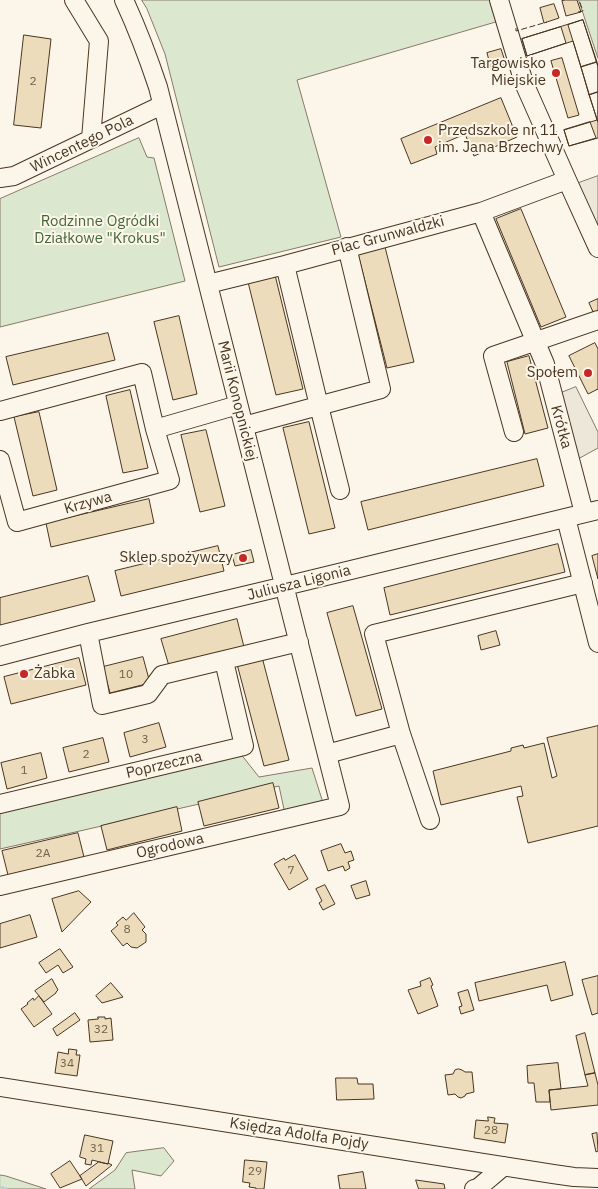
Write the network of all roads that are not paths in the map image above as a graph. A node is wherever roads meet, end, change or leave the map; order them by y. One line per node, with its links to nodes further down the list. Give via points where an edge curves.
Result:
1 (74, 0): 5 (street, via 100,41)
2 (124, 0): 4 (street, Marii Konopnickiej, via 140,34)
3 (499, 0): 7 (street, via 524,83)
4 (162, 105): 5 (street, Wincentego Pola); 12 (street, Marii Konopnickiej)
5 (91, 139): 6 (street, Wincentego Pola, via 14,176)
6 (0, 178)
7 (567, 180): 8 (street, Plac Grunwaldzki); 10 (street)
8 (481, 212): 9 (street, Plac Grunwaldzki); 14 (street, Krótka)
9 (347, 247): 11 (street, Plac Grunwaldzki); 16 (street, via 381,389)
10 (598, 248)
11 (285, 265): 12 (street, Plac Grunwaldzki); 16 (street)
12 (208, 284): 15 (street, Marii Konopnickiej)
13 (598, 320): 14 (street)
14 (535, 342): 20 (street, via 493,356); 23 (street, Krótka, via 545,364)
15 (238, 405): 18 (street, Marii Konopnickiej); 19 (street)
16 (319, 406): 18 (street); 22 (street)
17 (0, 411): 19 (street, via 142,374)
18 (244, 426): 26 (street, Marii Konopnickiej)
19 (155, 429): 21 (street, Krzywa, via 170,480 17,522)
20 (514, 432)
21 (0, 460)
22 (340, 490)
23 (591, 512): 24 (street, Juliusza Ligonia)
24 (566, 518): 25 (street); 26 (street, Juliusza Ligonia)
25 (583, 583): 29 (street); 32 (street, via 374,634)
26 (284, 586): 27 (street, Juliusza Ligonia); 28 (street, Marii Konopnickiej)
27 (88, 633): 30 (street, Juliusza Ligonia); 31 (street, via 102,706 148,694 162,675)
28 (299, 642): 31 (street); 33 (street, Marii Konopnickiej)
29 (598, 643)
30 (0, 656)
31 (224, 661): 34 (street, Poprzeczna, via 244,746)
32 (401, 734): 33 (street); 36 (street)
33 (327, 754): 35 (street, Marii Konopnickiej)
34 (0, 804)
35 (340, 806): 37 (street, Ogrodowa)
36 (430, 820)
37 (0, 886)
38 (0, 1087): 39 (street, Księdza Adolfa Pojdy)
39 (504, 1166): 40 (street, Księdza Adolfa Pojdy); 41 (street)
40 (592, 1182)
41 (474, 1189)

